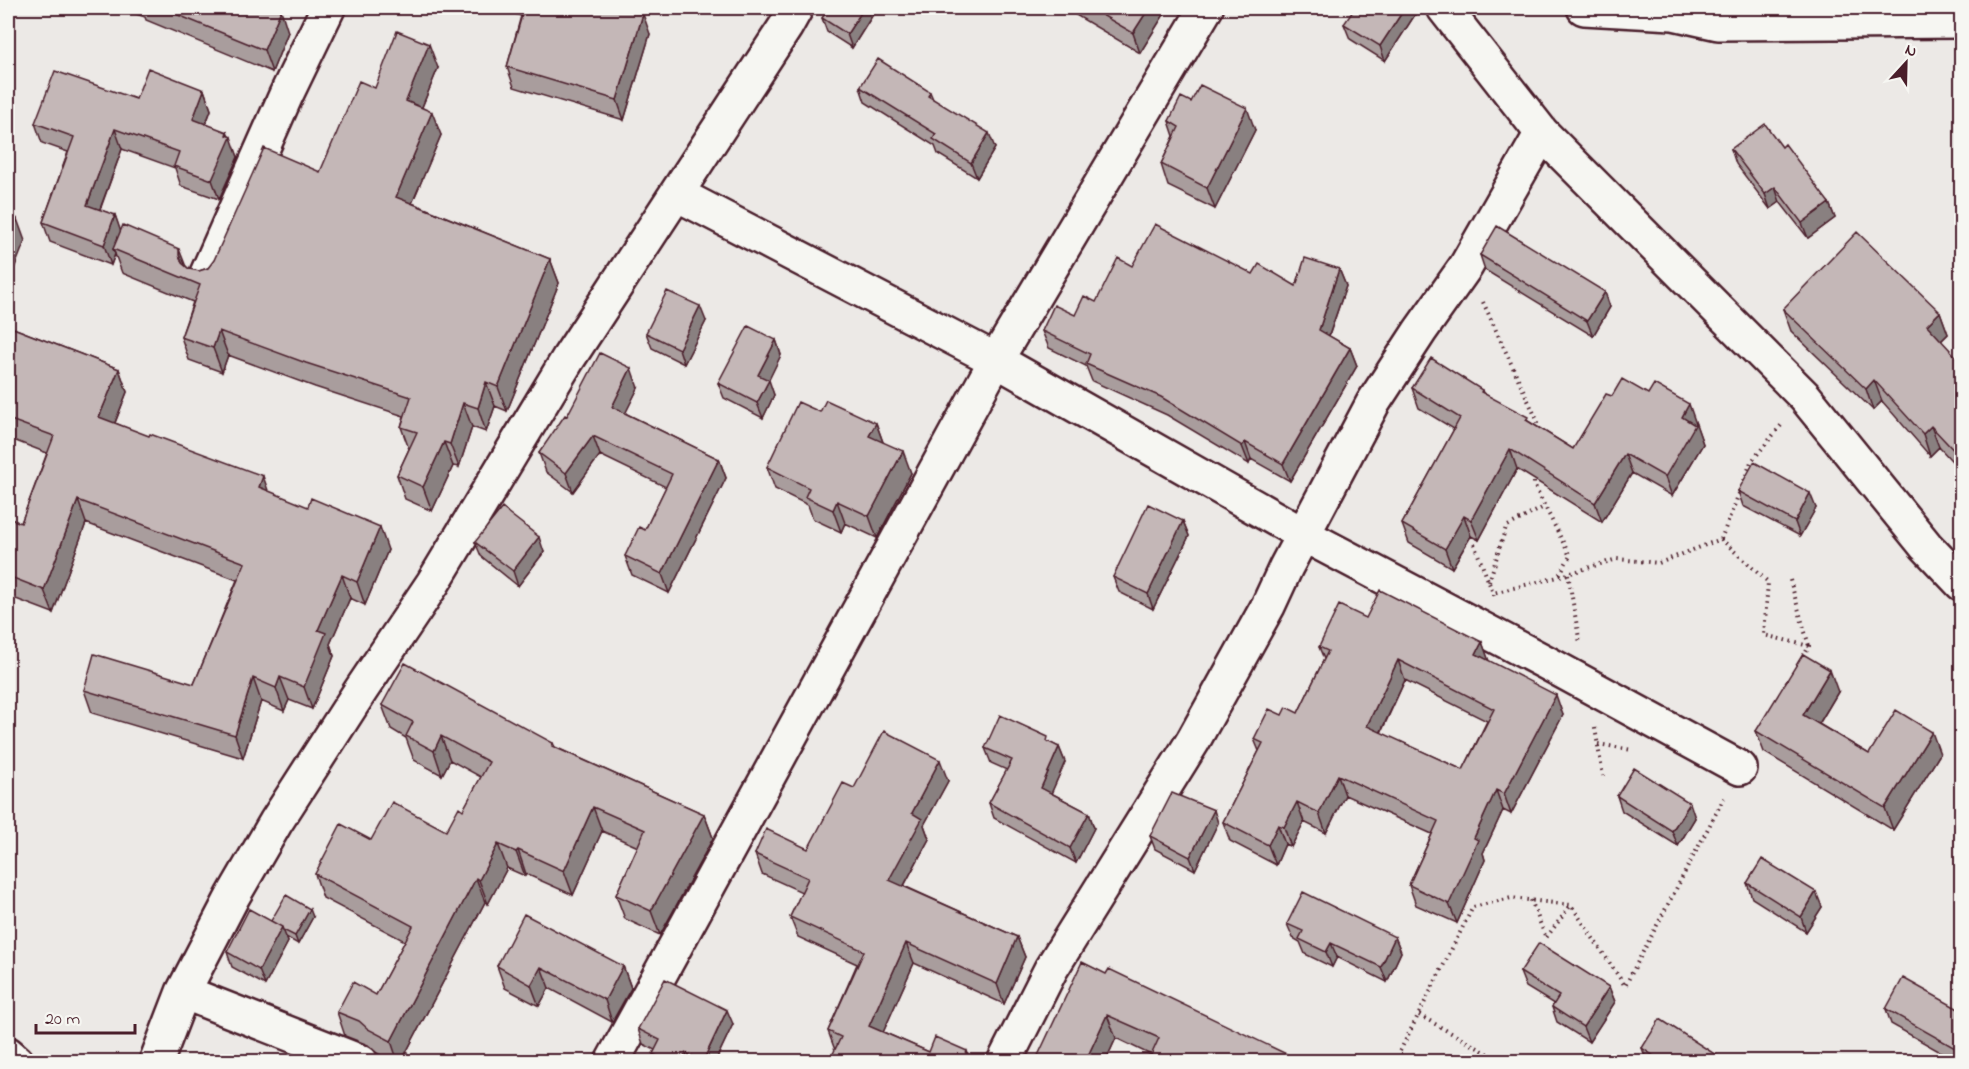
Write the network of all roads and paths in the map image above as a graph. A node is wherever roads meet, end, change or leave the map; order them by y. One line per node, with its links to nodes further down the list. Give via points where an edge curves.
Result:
1 (328, 8): 11 (street)
2 (796, 8): 9 (street)
3 (1206, 8): 12 (street)
4 (1444, 8): 8 (street)
5 (1584, 8): 6 (street)
6 (1720, 15): 7 (street)
7 (1962, 21)
8 (1542, 133): 10 (street); 13 (street)
9 (677, 194): 12 (street); 33 (street, via 568,359 433,583 276,822)
10 (1466, 266): 14 (path, via 1537,420); 17 (street, via 1373,403)
11 (206, 276)
12 (996, 360): 17 (street); 40 (street)
13 (1805, 397): 18 (path, via 1751,462); 24 (street, via 1926,546)
14 (1536, 431)
15 (1534, 474): 16 (path, via 1534,485)
16 (1544, 507): 21 (path, via 1570,556); 23 (path, via 1506,527)
17 (1304, 535): 26 (street); 41 (street, via 1193,741 1051,969)
18 (1721, 539): 20 (path, via 1659,563 1617,559); 27 (path, via 1768,582 1764,634)
19 (1474, 543): 23 (path)
20 (1568, 574): 21 (path); 29 (path)
21 (1558, 577): 25 (path)
22 (1790, 580): 27 (path)
23 (1489, 582): 25 (path)
24 (1962, 584)
25 (1493, 593): 26 (path)
26 (1502, 639): 29 (street)
27 (1809, 646): 28 (path)
28 (1798, 666)
29 (1587, 685): 30 (street)
30 (1740, 768): 32 (path, via 1625,986)
31 (1531, 900): 32 (path); 32 (path, via 1546,938); 34 (path, via 1510,898 1473,907)
32 (1571, 905)
33 (183, 992): 38 (street); 39 (street)
34 (1419, 1015): 35 (path); 42 (path)
35 (1400, 1051)
36 (8, 1054): 37 (street)
37 (17, 1062)
38 (156, 1062)
39 (361, 1062)
40 (612, 1062)
41 (1004, 1062)
42 (1503, 1062)

